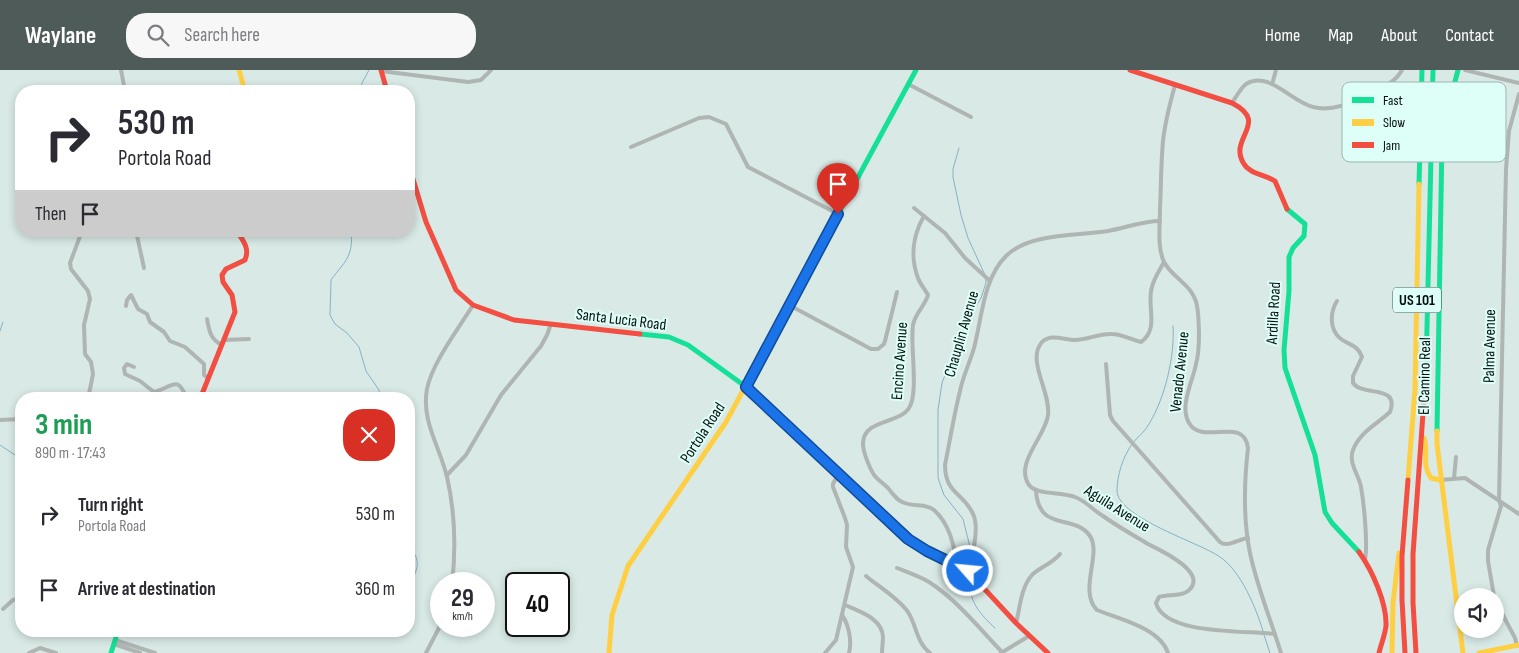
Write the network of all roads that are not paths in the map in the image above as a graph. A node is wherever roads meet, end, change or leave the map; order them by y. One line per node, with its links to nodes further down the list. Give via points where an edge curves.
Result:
1 (121, 70): 14 (street)
2 (239, 70): 15 (main road)
3 (381, 70): 4 (street, via 468,82 480,80); 16 (main road)
4 (491, 70)
5 (916, 70): 13 (main road, Portola Road)
6 (1130, 70): 17 (main road, Ardilla Road)
7 (1276, 70): 10 (street)
8 (1402, 70): 11 (street)
9 (1465, 70): 12 (street)
10 (1273, 81): 19 (street, via 1261,78 1250,81); 20 (street, via 1311,107)
11 (1390, 82)
12 (1519, 83)
13 (908, 84): 21 (street); 28 (main road, Portola Road)
14 (124, 85)
15 (243, 85)
16 (385, 85)
17 (1175, 85): 19 (main road, Ardilla Road); 30 (street, via 1163,141)
18 (1519, 94): 64 (street, Palma Avenue, via 1509,131 1506,169)
19 (1232, 103): 69 (main road, Ardilla Road, via 1245,110 1249,118 1240,145 1243,162 1250,170 1275,181 1287,210 1306,227 1304,236 1289,257 1285,368 1315,455 1325,512)
20 (1342, 105)
21 (972, 117)
22 (631, 147): 28 (street, via 699,118 709,117 726,124 748,167)
23 (1420, 162): 66 (main road, El Camino Real / US 101, via 1416,372)
24 (1431, 162): 57 (main road, El Camino Real / US 101)
25 (1442, 162): 62 (main road, El Camino Real, via 1436,435)
26 (415, 186): 39 (main road, Santa Lucia Road, via 456,290)
27 (914, 208): 29 (street)
28 (838, 214): 40 (main road, Portola Road)
29 (924, 216): 36 (street, via 945,233 965,258); 70 (street, Encino Avenue, via 918,227 913,261 928,295 916,314 913,326 912,404 898,418 874,426 863,444 874,474 897,498 906,504 926,506 939,516 955,548)
30 (1160, 221): 34 (street); 36 (street, Chauplin Avenue, via 1026,244 1005,257)
31 (80, 237): 50 (street, via 70,263 90,299 84,325 85,354 91,362 93,374)
32 (137, 237): 35 (street)
33 (241, 237): 45 (main road, via 248,255 222,275 232,295 235,312)
34 (1164, 262): 63 (street, via 1152,286 1150,331 1141,342 1110,334 1082,340 1054,337 1039,347 1036,361 1047,394 1048,416 1024,473 1027,483); 67 (street, Venado Avenue, via 1189,288 1197,303 1198,350 1188,397 1188,422 1199,432 1235,432 1242,436 1248,448 1244,497)
35 (144, 268)
36 (990, 281): 72 (street, Chauplin Avenue, via 974,348 960,388 945,465 949,485 970,509 974,519 974,541)
37 (897, 292): 40 (street, via 886,341 878,349)
38 (1337, 301): 69 (street, via 1332,314 1334,331 1362,357 1353,383 1361,390 1383,393 1392,404 1390,412 1362,435 1351,455 1361,488)
39 (473, 305): 43 (main road, Santa Lucia Road, via 514,320); 60 (street, via 439,360 426,392 432,435)
40 (789, 305): 49 (main road, Portola Road)
41 (126, 306): 48 (street, via 131,295 138,309 147,314 150,322 170,341 186,347 204,364 204,375)
42 (207, 319): 45 (street, via 215,342)
43 (551, 324): 49 (main road, Santa Lucia Road, via 677,340); 60 (street, via 541,346 500,395 466,454)
44 (249, 339): 45 (street)
45 (223, 342): 48 (main road)
46 (1106, 364): 67 (street, via 1113,421 1220,542 1226,544)
47 (134, 368): 52 (street, via 126,364 126,374)
48 (208, 378): 54 (main road)
49 (746, 387): 59 (main road, Santa Lucia Road); 94 (main road, Portola Road, via 716,438 628,566 615,602)
50 (90, 392)
51 (154, 392): 53 (street, via 177,384)
52 (154, 392)
53 (184, 392)
54 (203, 392)
55 (15, 419): 56 (street)
56 (0, 420)
57 (1423, 433): 62 (main road, via 1426,471 1431,478); 106 (main road, El Camino Real / US 101, via 1413,554)
58 (1456, 457): 61 (street)
59 (839, 473): 70 (main road, Santa Lucia Road, via 908,539); 77 (street, via 833,487 845,518 846,547 854,568)
60 (447, 476): 73 (street, via 454,520)
61 (1454, 478): 62 (street); 64 (street, via 1468,480)
62 (1440, 480): 107 (main road, El Camino Real)
63 (1036, 491): 82 (street, Aguila Avenue, via 1062,493 1080,499 1183,565 1193,579 1191,588 1184,594 1159,597 1156,603 1161,612 1181,625); 101 (street, via 1038,504 1048,517 1077,526 1092,541 1094,556 1090,573 1094,607 1146,630 1164,645)
64 (1499, 500): 65 (street); 75 (street, Palma Avenue, via 1501,506 1488,550)
65 (1519, 514)
66 (1403, 529): 104 (main road, via 1395,571); 105 (main road, El Camino Real / US 101)
67 (1248, 538): 82 (street, Venado Avenue, via 1257,580)
68 (1060, 554): 81 (street, via 1032,575 1025,585)
69 (1365, 560): 103 (main road, Ardilla Road, via 1385,611 1386,628)
70 (958, 565): 72 (main road, Santa Lucia Road)
71 (897, 568): 99 (street, via 928,582 947,596)
72 (968, 571): 81 (main road, Santa Lucia Road)
73 (452, 572)
74 (866, 576): 98 (street, via 904,608 919,640)
75 (1493, 588)
76 (15, 600): 78 (street)
77 (846, 604): 79 (street); 97 (street, via 877,623 883,634)
78 (3, 609)
79 (842, 615): 95 (street, via 836,640); 96 (street, via 850,635)
80 (1504, 617): 87 (street)
81 (1016, 623): 83 (main road, Santa Lucia Road)
82 (1275, 634): 102 (street, Venado Avenue)
83 (1029, 636): 99 (street); 100 (main road, Santa Lucia Road)
84 (116, 637): 86 (main road)
85 (434, 637): 93 (street)
86 (115, 642): 90 (main road); 91 (street); 92 (street)
87 (1518, 646): 108 (main road)
88 (29, 653): 89 (street, via 40,648)
89 (56, 653)
90 (111, 653)
91 (140, 653)
92 (155, 653)
93 (426, 653)
94 (609, 653)
95 (825, 653)
96 (849, 653)
97 (882, 653)
98 (930, 653)
99 (1001, 653)
100 (1048, 653)
101 (1168, 653)
102 (1281, 653)
103 (1379, 653)
104 (1392, 653)
105 (1405, 653)
106 (1416, 653)
107 (1463, 653)
108 (1479, 653)

